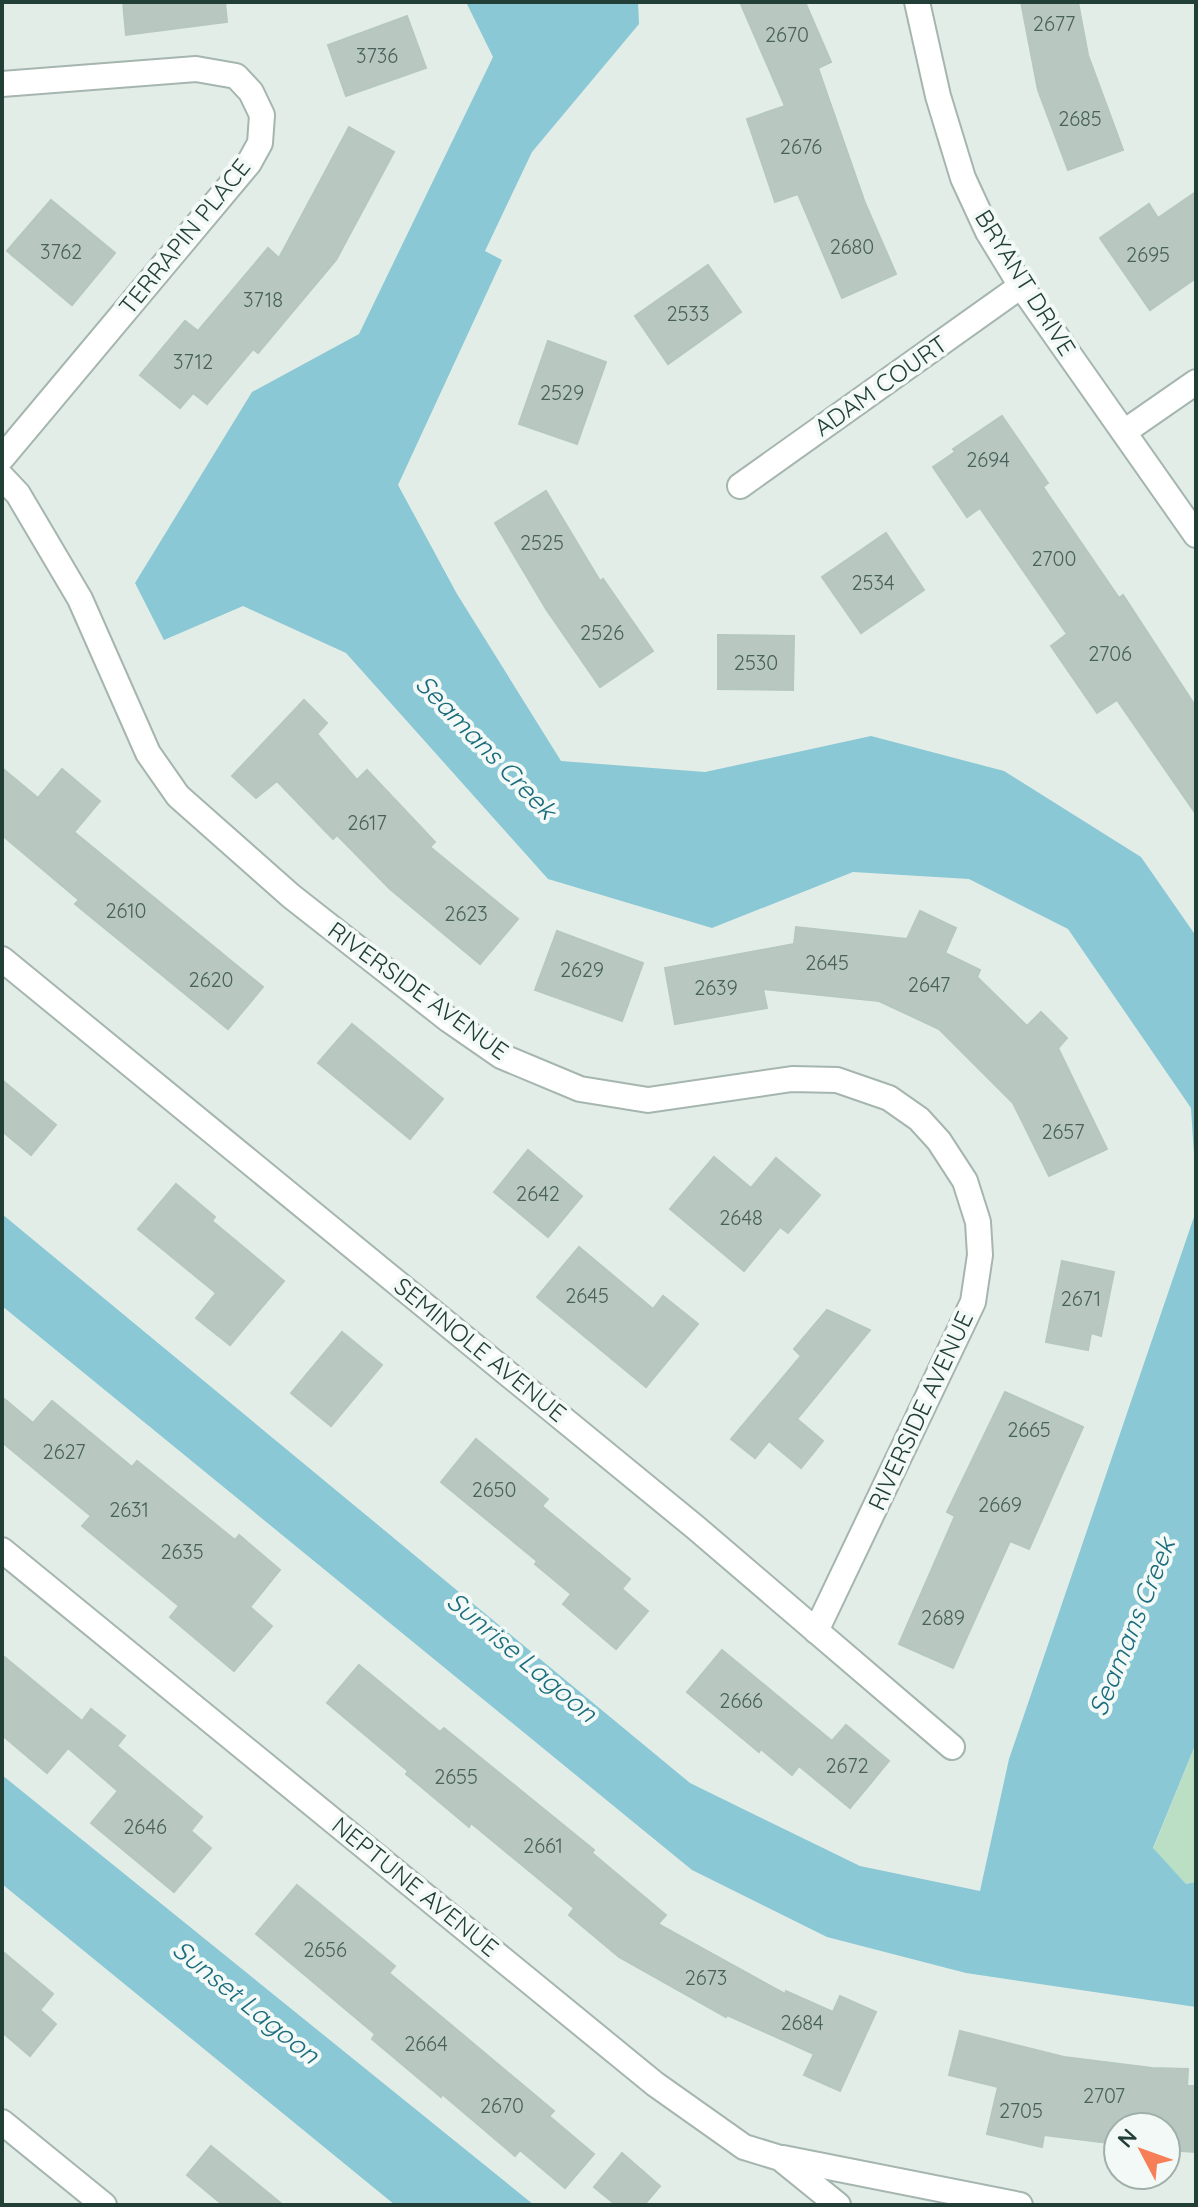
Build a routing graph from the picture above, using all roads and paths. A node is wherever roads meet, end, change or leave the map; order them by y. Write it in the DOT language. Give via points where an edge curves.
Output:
graph roads {
  1 [pos="917,2"];
  2 [pos="2,84"];
  3 [pos="1021,286"];
  4 [pos="1196,382"];
  5 [pos="1124,432"];
  6 [pos="2,458"];
  7 [pos="2,477"];
  8 [pos="740,486"];
  9 [pos="1196,535"];
  10 [pos="2,959"];
  11 [pos="2,1550"];
  12 [pos="816,1631"];
  13 [pos="952,1747"];
  14 [pos="2,2122"];
  15 [pos="780,2158"];
  16 [pos="104,2205"];
  17 [pos="838,2205"];
  18 [pos="1020,2205"];
  1 -- 3 [label="street, BRYANT DRIVE" via="963,178"];
  2 -- 6 [label="street, TERRAPIN PLACE" via="196,69 236,76 262,115 260,143 249,163"];
  3 -- 5 [label="street, BRYANT DRIVE"];
  3 -- 8 [label="street, ADAM COURT"];
  4 -- 5 [label="street"];
  5 -- 9 [label="street, BRYANT DRIVE"];
  7 -- 12 [label="street, RIVERSIDE AVENUE" via="18,494 80,599 148,753 178,796 291,896 449,1020 501,1056 580,1089 648,1100 792,1079 837,1080 889,1098 939,1141 965,1181 978,1222 980,1255 973,1302"];
  10 -- 12 [label="street, SEMINOLE AVENUE" via="683,1516"];
  11 -- 15 [label="street, NEPTUNE AVENUE" via="655,2084 744,2147"];
  12 -- 13 [label="street, SEMINOLE AVENUE"];
  14 -- 16 [label="street"];
  15 -- 17 [label="street, NEPTUNE AVENUE"];
  15 -- 18 [label="street"];
}
